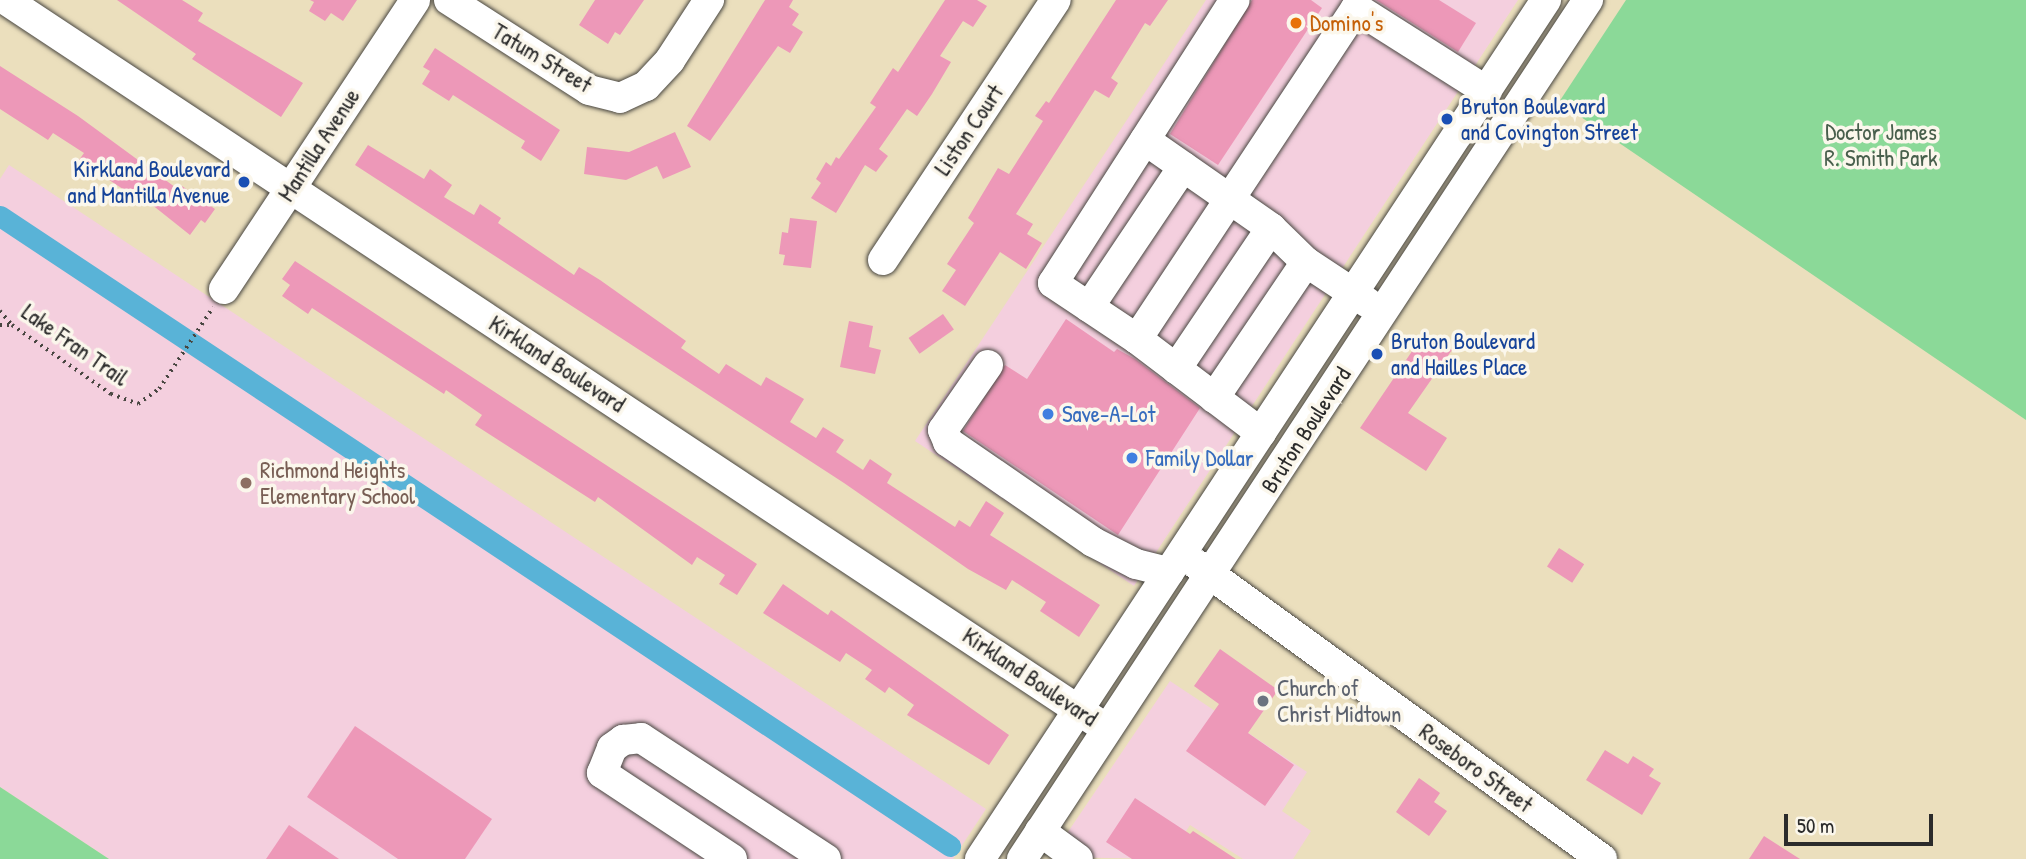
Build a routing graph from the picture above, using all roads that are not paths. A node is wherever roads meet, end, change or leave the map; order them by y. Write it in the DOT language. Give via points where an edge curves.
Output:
graph roads {
  1 [pos="6,0"];
  2 [pos="415,0"];
  3 [pos="449,0"];
  4 [pos="709,0"];
  5 [pos="1056,0"];
  6 [pos="1235,0"];
  7 [pos="1546,0"];
  8 [pos="1588,0"];
  9 [pos="1350,4"];
  10 [pos="1486,91"];
  11 [pos="1454,139"];
  12 [pos="1145,140"];
  13 [pos="1484,159"];
  14 [pos="1183,167"];
  15 [pos="290,188"];
  16 [pos="1230,199"];
  17 [pos="1270,228"];
  18 [pos="883,260"];
  19 [pos="1306,262"];
  20 [pos="1353,293"];
  21 [pos="217,300"];
  22 [pos="1089,307"];
  23 [pos="1383,313"];
  24 [pos="1136,339"];
  25 [pos="988,365"];
  26 [pos="1176,369"];
  27 [pos="1214,398"];
  28 [pos="1261,433"];
  29 [pos="1175,563"];
  30 [pos="1212,575"];
  31 [pos="1079,710"];
  32 [pos="1107,729"];
  33 [pos="1040,831"];
  34 [pos="732,859"];
  35 [pos="826,859"];
  36 [pos="980,859"];
  37 [pos="1022,859"];
  38 [pos="1078,859"];
  39 [pos="1602,859"];
  1 -- 15 [label="street, Kirkland Boulevard"];
  2 -- 15 [label="street, Mantilla Avenue"];
  3 -- 4 [label="street, Tatum Street" via="589,90 620,98 646,86 670,60"];
  5 -- 18 [label="street, Liston Court"];
  6 -- 12 [label="street"];
  7 -- 10 [label="street, Bruton Boulevard"];
  8 -- 13 [label="street, Bruton Boulevard"];
  9 -- 10 [label="street"];
  9 -- 16 [label="street"];
  10 -- 11 [label="street, Bruton Boulevard"];
  11 -- 13 [label="street"];
  11 -- 20 [label="street, Bruton Boulevard"];
  12 -- 14 [label="street"];
  12 -- 22 [label="street" via="1053,283"];
  13 -- 23 [label="street, Bruton Boulevard"];
  14 -- 16 [label="street"];
  14 -- 22 [label="street"];
  15 -- 21 [label="street, Mantilla Avenue"];
  15 -- 31 [label="street, Kirkland Boulevard"];
  16 -- 17 [label="street"];
  16 -- 24 [label="street"];
  17 -- 19 [label="street"];
  17 -- 26 [label="street"];
  19 -- 20 [label="street"];
  19 -- 27 [label="street"];
  20 -- 23 [label="street"];
  20 -- 28 [label="street, Bruton Boulevard"];
  22 -- 24 [label="street"];
  23 -- 30 [label="street, Bruton Boulevard"];
  24 -- 26 [label="street"];
  25 -- 29 [label="street" via="943,430 948,442 1093,542 1136,564"];
  26 -- 27 [label="street"];
  27 -- 28 [label="street"];
  28 -- 29 [label="street, Bruton Boulevard"];
  29 -- 30 [label="street, Roseboro Street"];
  29 -- 31 [label="street, Bruton Boulevard"];
  30 -- 32 [label="street, Bruton Boulevard"];
  30 -- 39 [label="street, Roseboro Street"];
  31 -- 32 [label="street, Kirkland Boulevard"];
  31 -- 36 [label="street, Bruton Boulevard"];
  32 -- 33 [label="street, Bruton Boulevard"];
  33 -- 37 [label="street, Bruton Boulevard"];
  33 -- 38 [label="street"];
  34 -- 35 [label="street" via="601,773 612,748 623,740 641,738"];
}
